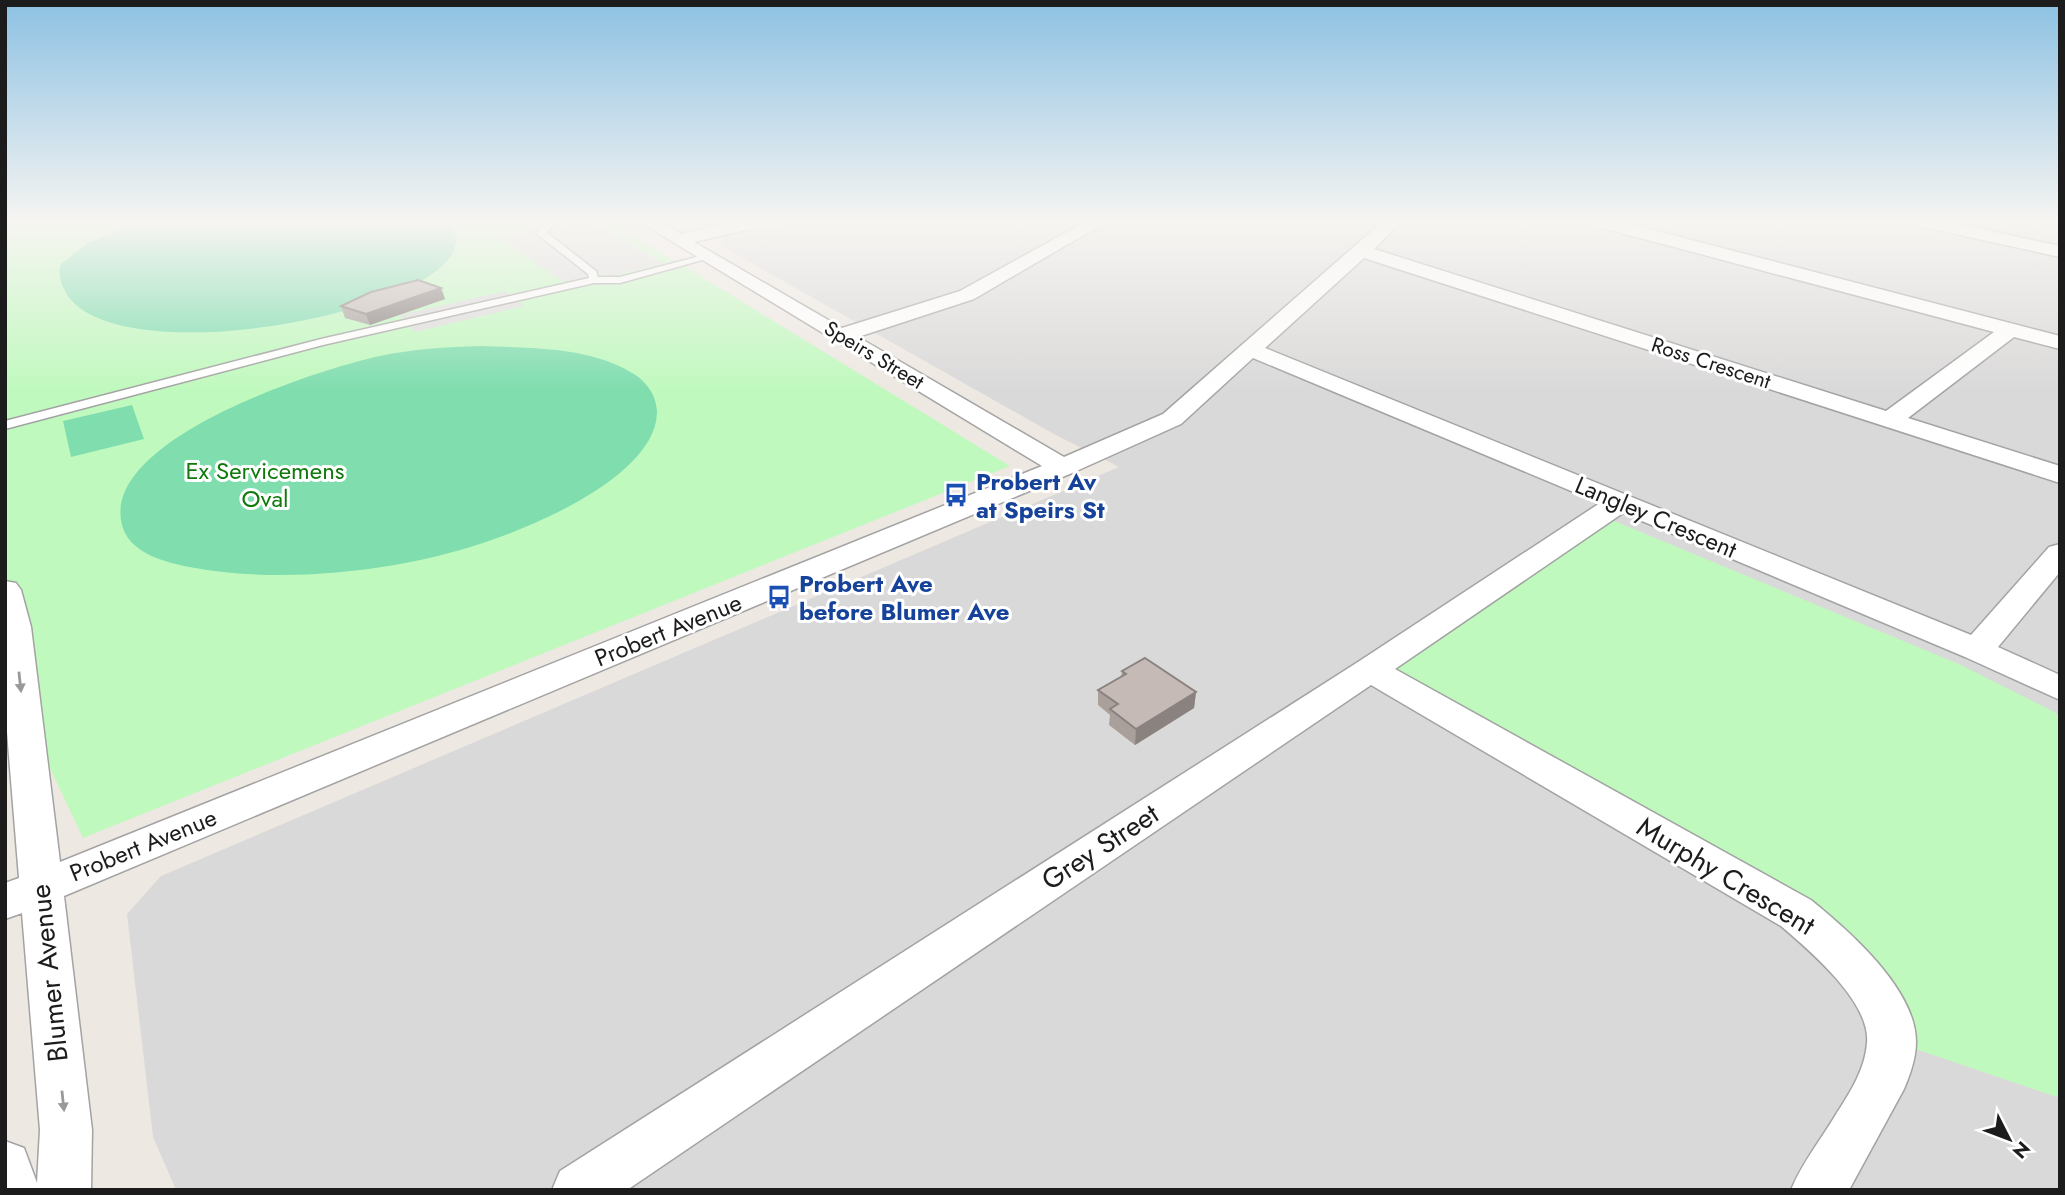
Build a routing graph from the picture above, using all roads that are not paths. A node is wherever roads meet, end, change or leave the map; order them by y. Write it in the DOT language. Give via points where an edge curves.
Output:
graph roads {
  1 [pos="629,278"];
  2 [pos="743,278"];
  3 [pos="998,278"];
  4 [pos="1332,278"];
  5 [pos="1445,278"];
  6 [pos="1812,278"];
  7 [pos="594,280"];
  8 [pos="2010,330"];
  9 [pos="841,335"];
  10 [pos="2060,344"];
  11 [pos="1251,350"];
  12 [pos="137,389"];
  13 [pos="5,414"];
  14 [pos="1889,421"];
  15 [pos="5,425"];
  16 [pos="1063,467"];
  17 [pos="2060,475"];
  18 [pos="1620,502"];
  19 [pos="2060,553"];
  20 [pos="5,590"];
  21 [pos="10,629"];
  22 [pos="1977,650"];
  23 [pos="1370,670"];
  24 [pos="2060,689"];
  25 [pos="23,895"];
  26 [pos="5,1167"];
  27 [pos="13,1190"];
  28 [pos="64,1190"];
  29 [pos="579,1190"];
  30 [pos="1818,1190"];
  1 -- 7 [label="lane"];
  2 -- 9 [label="street, Speirs Street"];
  3 -- 9 [label="street" via="967,295"];
  4 -- 11 [label="street, Probert Avenue"];
  5 -- 14 [label="street, Ross Crescent"];
  6 -- 8 [label="street"];
  7 -- 12 [label="lane"];
  8 -- 10 [label="street"];
  8 -- 14 [label="street"];
  9 -- 16 [label="street, Speirs Street"];
  11 -- 16 [label="street, Probert Avenue" via="1172,419"];
  11 -- 18 [label="street, Langley Crescent"];
  12 -- 13 [label="lane"];
  12 -- 15 [label="lane"];
  14 -- 17 [label="street, Ross Crescent"];
  16 -- 25 [label="street, Probert Avenue"];
  18 -- 22 [label="street, Langley Crescent"];
  18 -- 23 [label="street, Grey Street"];
  19 -- 22 [label="street"];
  20 -- 21 [label="street, Blumer Avenue"];
  21 -- 25 [label="street, Blumer Avenue, one-way"];
  22 -- 24 [label="street, Langley Crescent"];
  23 -- 29 [label="street, Grey Street"];
  23 -- 30 [label="street, Murphy Crescent" via="1796,913 1859,972 1886,1016 1892,1041 1886,1073"];
  25 -- 28 [label="street, Blumer Avenue, one-way" via="66,1130"];
  26 -- 27 [label="street"];
}
